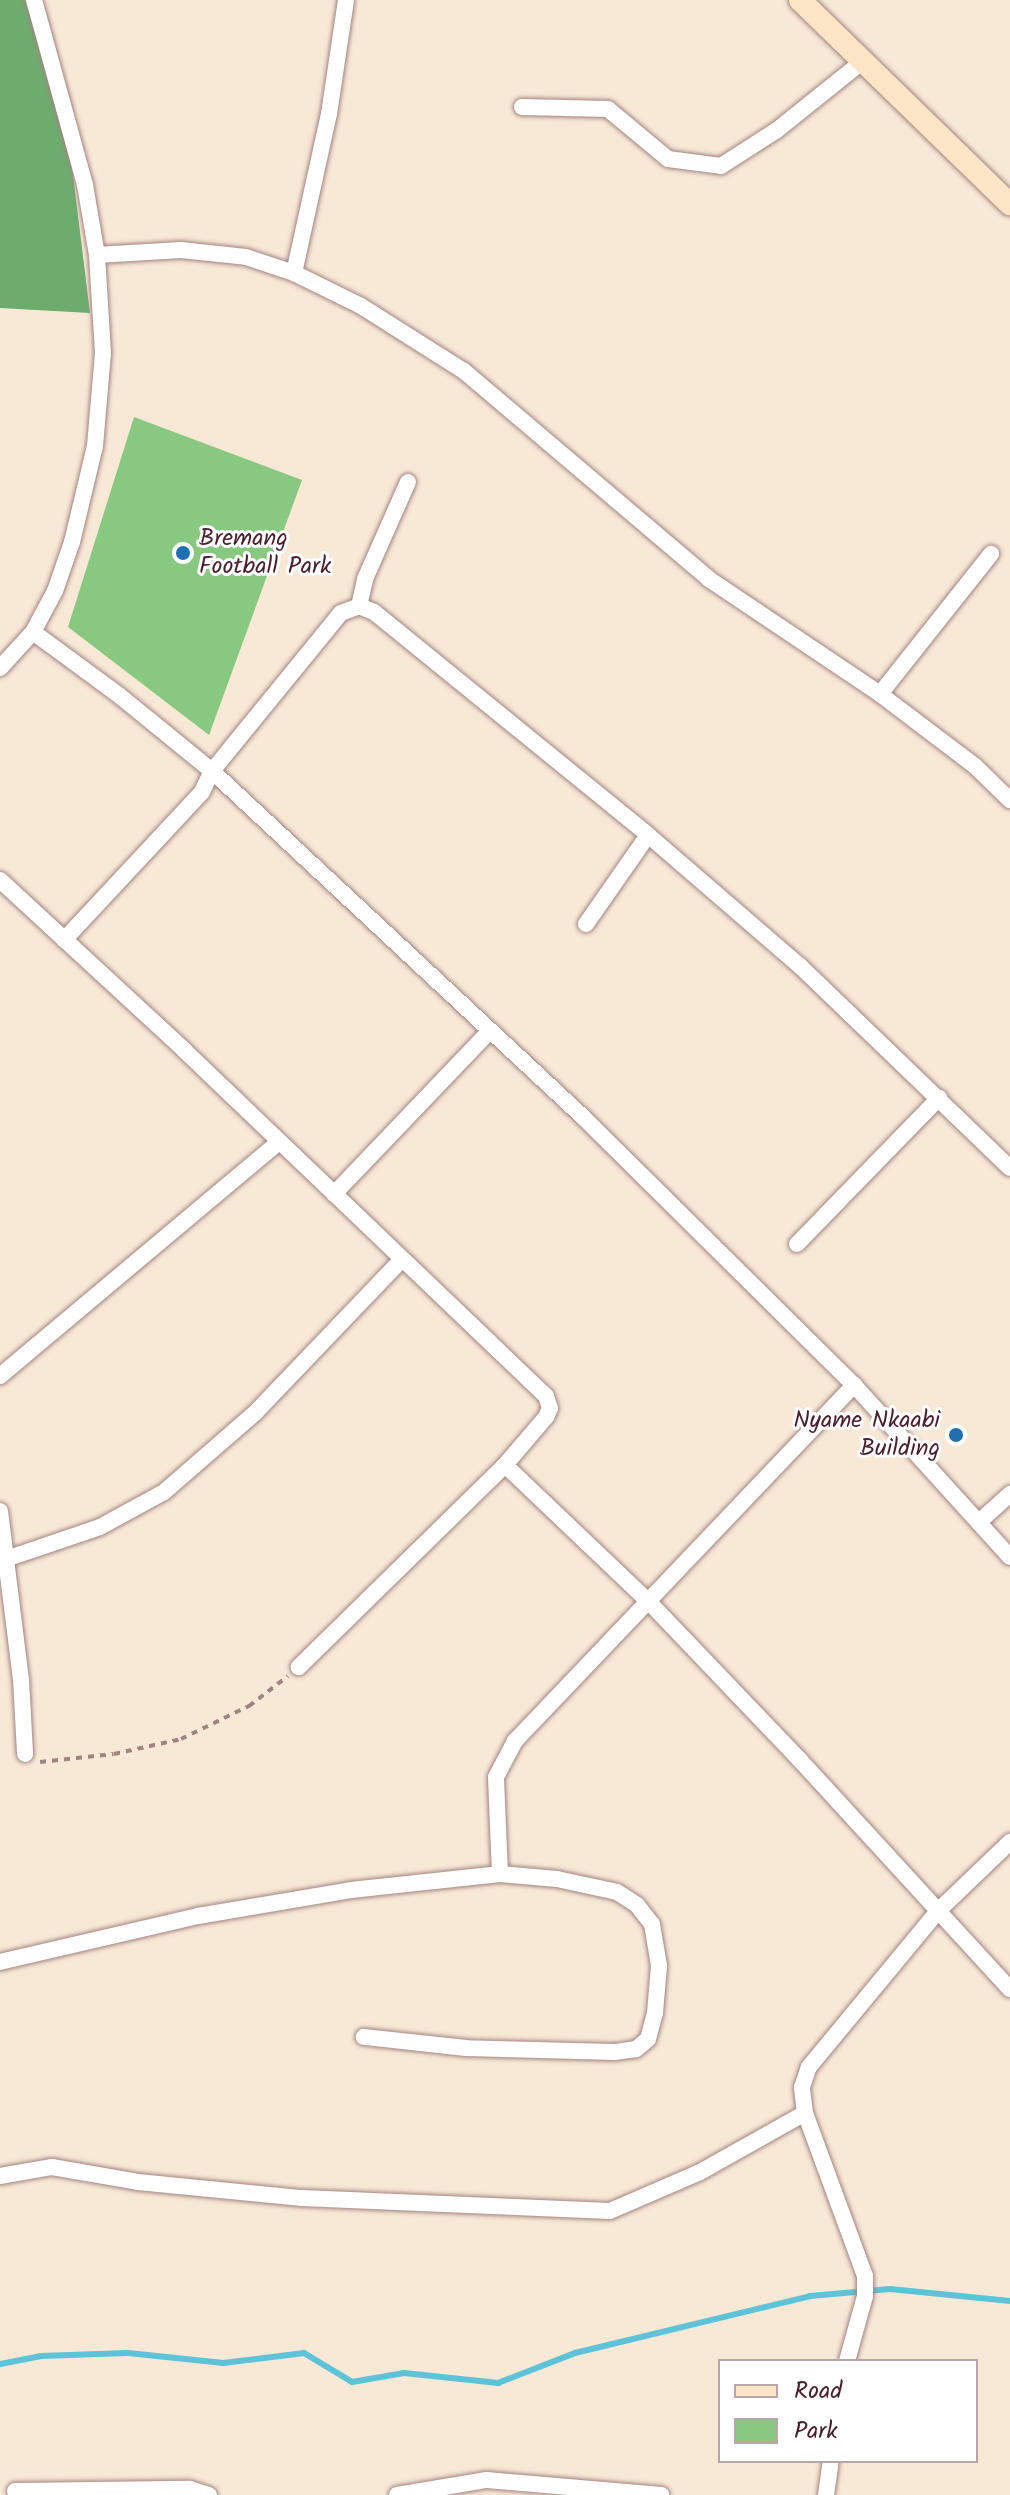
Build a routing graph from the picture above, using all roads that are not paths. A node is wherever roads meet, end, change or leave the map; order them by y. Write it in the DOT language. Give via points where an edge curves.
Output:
graph roads {
  1 [pos="34,0"];
  2 [pos="346,0"];
  3 [pos="800,0"];
  4 [pos="862,62"];
  5 [pos="522,107"];
  6 [pos="1010,204"];
  7 [pos="97,255"];
  8 [pos="294,273"];
  9 [pos="408,482"];
  10 [pos="991,554"];
  11 [pos="359,606"];
  12 [pos="33,632"];
  13 [pos="0,668"];
  14 [pos="880,694"];
  15 [pos="212,771"];
  16 [pos="1010,800"];
  17 [pos="648,835"];
  18 [pos="0,880"];
  19 [pos="586,924"];
  20 [pos="64,940"];
  21 [pos="490,1031"];
  22 [pos="939,1098"];
  23 [pos="279,1142"];
  24 [pos="1010,1168"];
  25 [pos="334,1194"];
  26 [pos="797,1244"];
  27 [pos="401,1260"];
  28 [pos="0,1376"];
  29 [pos="854,1385"];
  30 [pos="505,1465"];
  31 [pos="1010,1494"];
  32 [pos="0,1511"];
  33 [pos="979,1522"];
  34 [pos="1010,1557"];
  35 [pos="6,1559"];
  36 [pos="649,1602"];
  37 [pos="299,1667"];
  38 [pos="25,1754"];
  39 [pos="1010,1842"];
  40 [pos="500,1874"];
  41 [pos="938,1911"];
  42 [pos="0,1962"];
  43 [pos="1010,1989"];
  44 [pos="364,2037"];
  45 [pos="805,2113"];
  46 [pos="0,2176"];
  47 [pos="848,2359"];
  48 [pos="831,2463"];
  49 [pos="485,2487"];
  50 [pos="15,2491"];
  51 [pos="209,2495"];
  52 [pos="397,2495"];
  53 [pos="661,2495"];
  54 [pos="826,2495"];
  1 -- 7 [label="street" via="85,185"];
  2 -- 8 [label="street" via="329,114"];
  3 -- 4 [label="street"];
  4 -- 5 [label="street" via="777,130 721,166 668,159 608,109"];
  4 -- 6 [label="street"];
  7 -- 8 [label="street" via="181,250 246,257"];
  7 -- 12 [label="street" via="103,353 95,446 72,542"];
  8 -- 14 [label="street" via="361,306 464,371 709,579"];
  9 -- 11 [label="street" via="370,567"];
  10 -- 14 [label="street"];
  11 -- 15 [label="street" via="341,613"];
  11 -- 17 [label="street" via="374,612"];
  12 -- 13 [label="street"];
  12 -- 15 [label="street"];
  14 -- 16 [label="street" via="975,766"];
  15 -- 20 [label="street" via="202,792"];
  15 -- 21 [label="street"];
  17 -- 19 [label="street"];
  17 -- 22 [label="street" via="800,966"];
  18 -- 20 [label="street"];
  20 -- 23 [label="street"];
  21 -- 25 [label="street"];
  21 -- 29 [label="street"];
  22 -- 24 [label="street"];
  22 -- 26 [label="street"];
  23 -- 25 [label="street"];
  23 -- 28 [label="street"];
  25 -- 27 [label="street"];
  27 -- 30 [label="street" via="546,1396 546,1417"];
  27 -- 35 [label="street" via="255,1413 164,1492 100,1527"];
  29 -- 33 [label="street"];
  29 -- 36 [label="street"];
  30 -- 36 [label="street"];
  30 -- 37 [label="street"];
  31 -- 33 [label="street"];
  32 -- 35 [label="street"];
  33 -- 34 [label="street"];
  35 -- 38 [label="street"];
  36 -- 40 [label="street" via="561,1689 503,1759 496,1777"];
  36 -- 41 [label="street"];
  39 -- 41 [label="street"];
  40 -- 42 [label="street" via="351,1890 198,1916"];
  40 -- 44 [label="street" via="617,1892 637,1905 652,1924 658,1955 648,2039 636,2049 614,2052 466,2048"];
  41 -- 43 [label="street"];
  41 -- 45 [label="street" via="809,2067 802,2087"];
  45 -- 46 [label="street" via="700,2172 610,2211 302,2198 138,2182 52,2167"];
  45 -- 47 [label="street" via="865,2276 865,2296"];
  48 -- 54 [label="street"];
  49 -- 52 [label="street"];
  49 -- 53 [label="street"];
  50 -- 51 [label="street" via="190,2489"];
}
